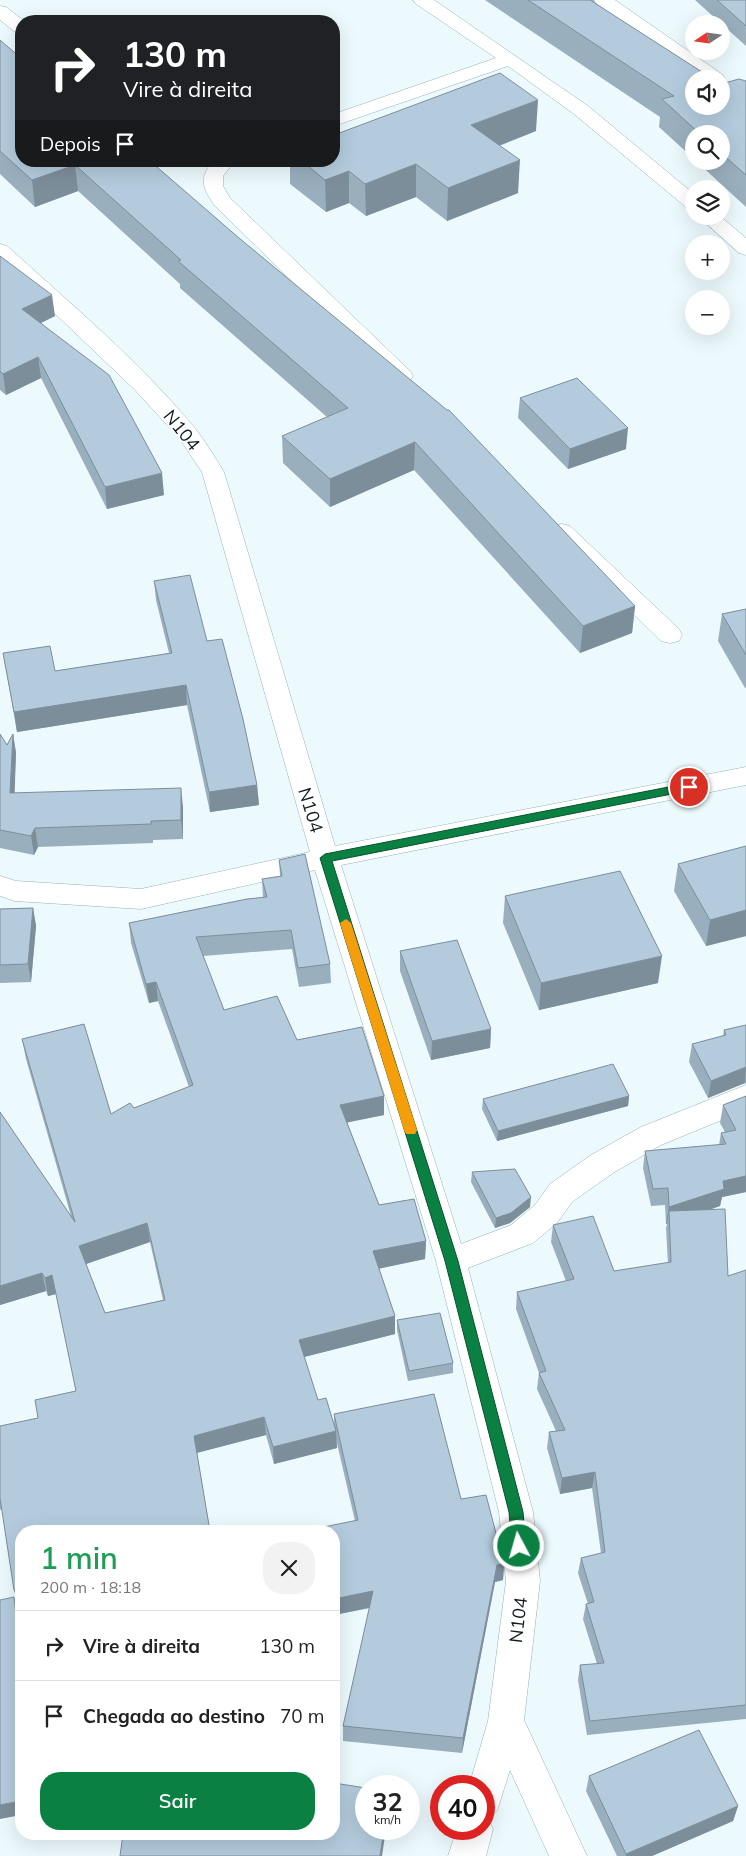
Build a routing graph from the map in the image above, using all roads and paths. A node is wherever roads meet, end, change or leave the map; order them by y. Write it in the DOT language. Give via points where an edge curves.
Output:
graph roads {
  1 [pos="422,0"];
  2 [pos="603,0"];
  3 [pos="0,11"];
  4 [pos="15,23"];
  5 [pos="510,59"];
  6 [pos="703,70"];
  7 [pos="340,118"];
  8 [pos="211,167"];
  9 [pos="685,197"];
  10 [pos="718,225"];
  11 [pos="0,250"];
  12 [pos="746,250"];
  13 [pos="415,389"];
  14 [pos="550,519"];
  15 [pos="670,636"];
  16 [pos="746,776"];
  17 [pos="325,858"];
  18 [pos="0,886"];
  19 [pos="746,1097"];
  20 [pos="451,1261"];
  21 [pos="506,1721"];
  22 [pos="491,1775"];
  23 [pos="472,1840"];
  24 [pos="467,1856"];
  25 [pos="568,1856"];
  1 -- 5 [label="street"];
  2 -- 6 [label="street"];
  3 -- 4 [label="street"];
  5 -- 7 [label="street"];
  5 -- 9 [label="street" via="581,110"];
  8 -- 13 [label="street" via="212,188 222,202"];
  10 -- 12 [label="street"];
  11 -- 17 [label="street, N104 / N104" via="143,385 188,433 213,472"];
  14 -- 15 [label="street"];
  16 -- 17 [label="street"];
  17 -- 18 [label="street" via="141,900"];
  17 -- 20 [label="street, N104 / N104"];
  19 -- 20 [label="street" via="651,1136 602,1164 561,1193 546,1214 522,1234"];
  20 -- 21 [label="street, N104 / N104" via="516,1512 523,1581"];
  21 -- 22 [label="street, N104 / N104"];
  21 -- 25 [label="street"];
  23 -- 24 [label="street"];
}
